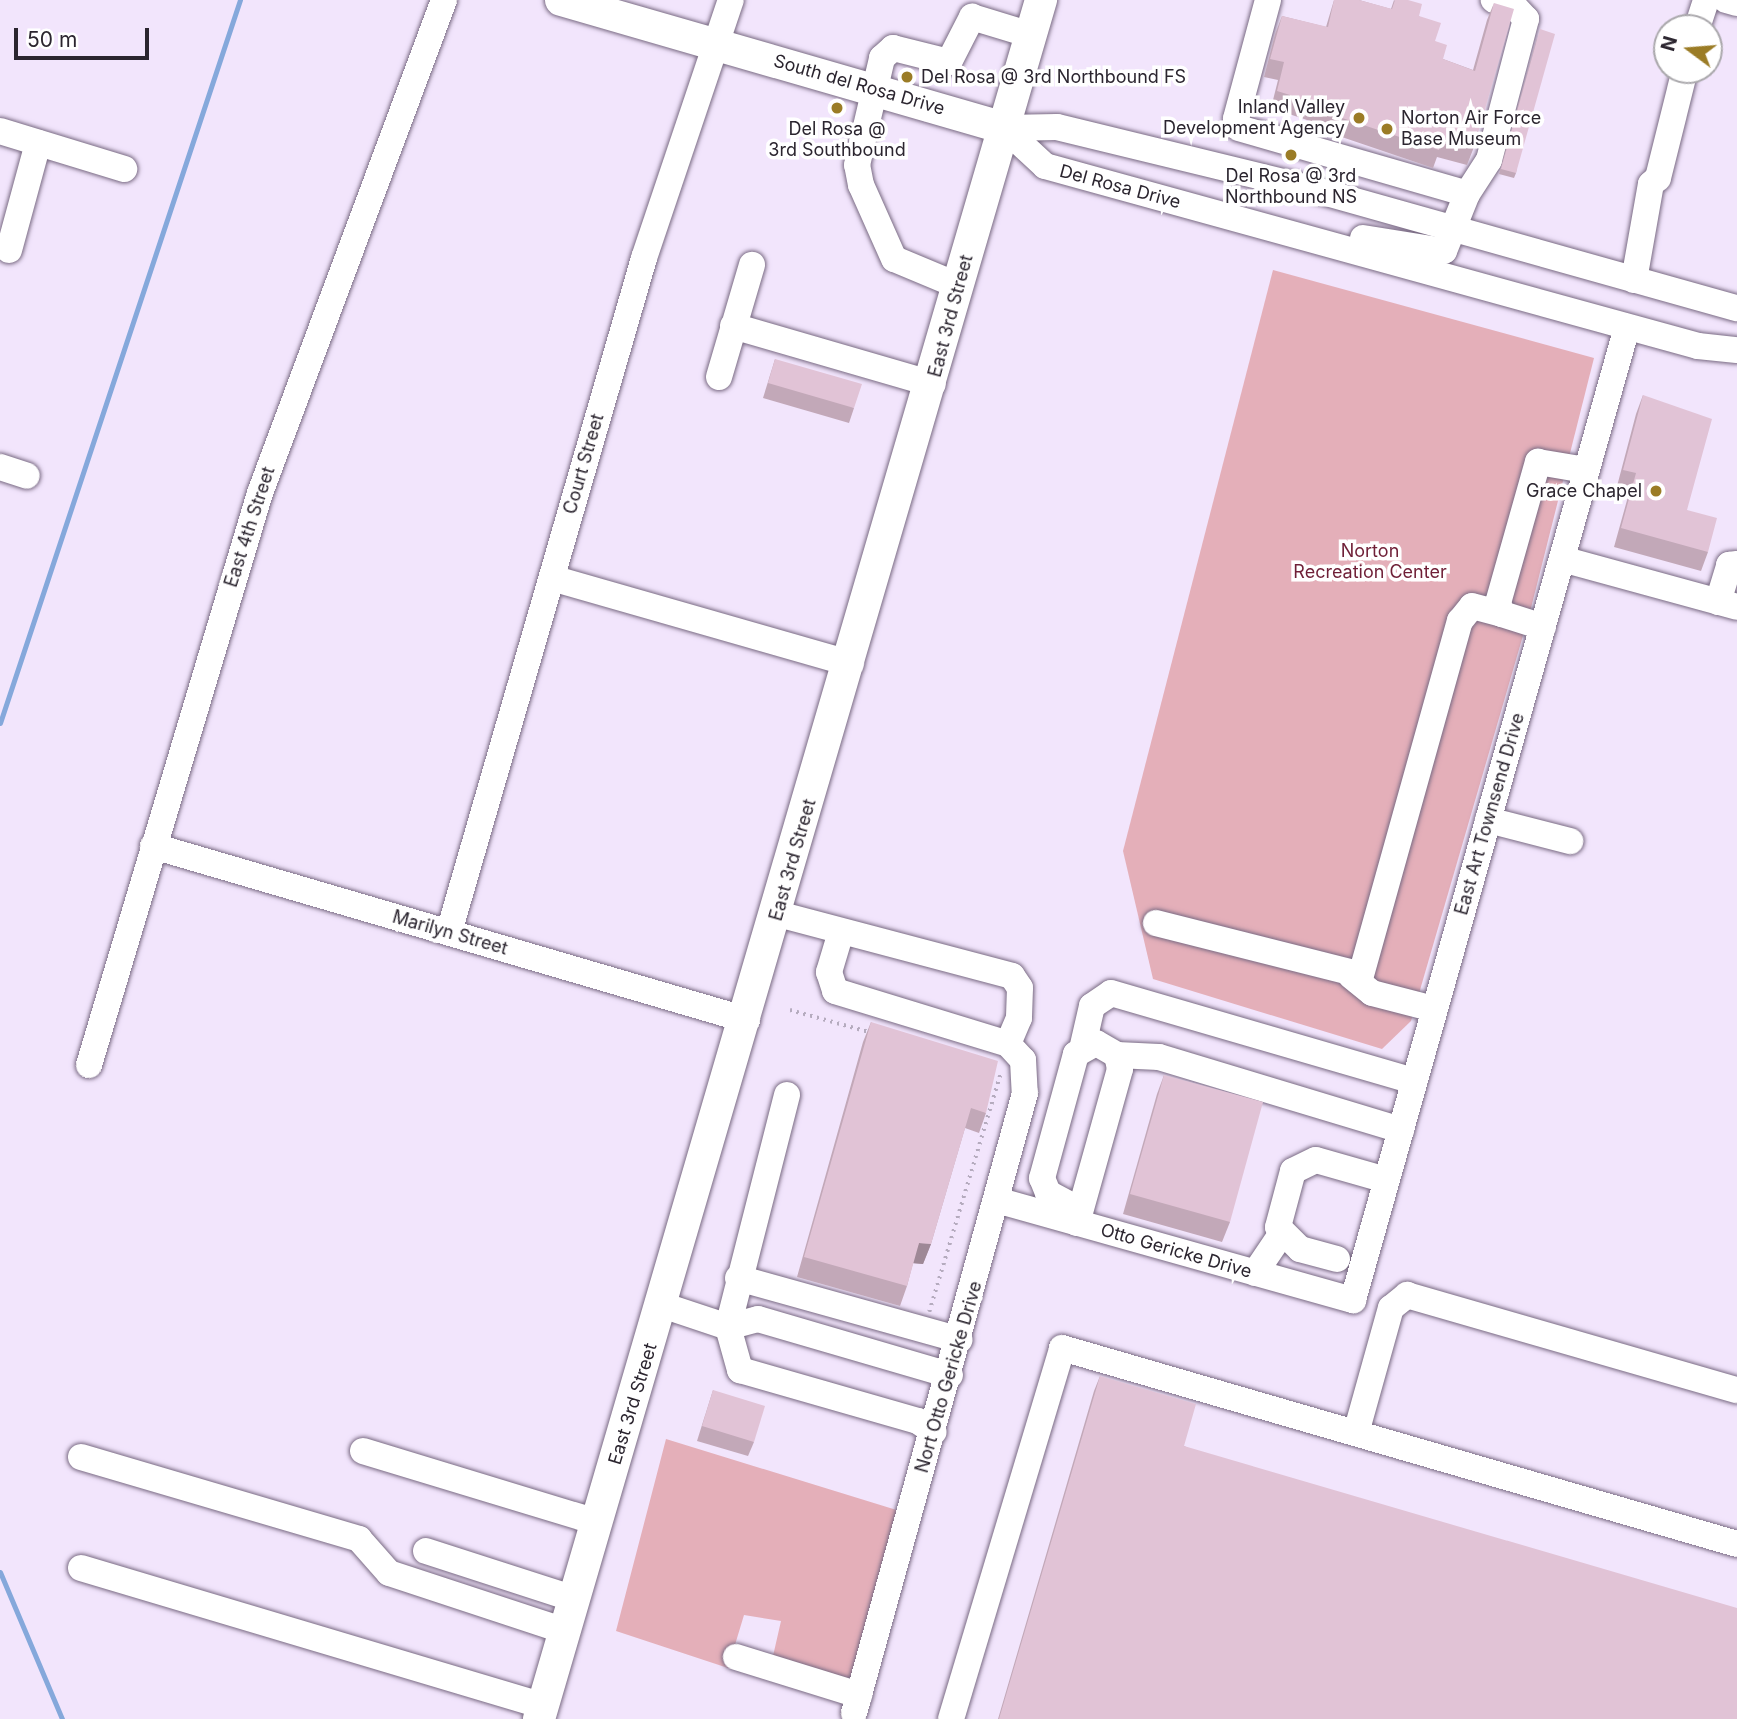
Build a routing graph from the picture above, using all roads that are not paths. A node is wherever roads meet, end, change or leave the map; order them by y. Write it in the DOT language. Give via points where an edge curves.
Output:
graph roads {
  1 [pos="444,0"];
  2 [pos="561,0"];
  3 [pos="731,0"];
  4 [pos="1041,0"];
  5 [pos="1268,0"];
  6 [pos="1494,0"];
  7 [pos="1726,0"];
  8 [pos="1737,3"];
  9 [pos="1031,35"];
  10 [pos="714,43"];
  11 [pos="1681,84"];
  12 [pos="874,90"];
  13 [pos="1004,128"];
  14 [pos="0,131"];
  15 [pos="38,143"];
  16 [pos="124,169"];
  17 [pos="1467,194"];
  18 [pos="1457,229"];
  19 [pos="1316,241"];
  20 [pos="9,250"];
  21 [pos="752,265"];
  22 [pos="1634,280"];
  23 [pos="959,286"];
  24 [pos="1737,308"];
  25 [pos="733,326"];
  26 [pos="1627,327"];
  27 [pos="1737,350"];
  28 [pos="719,377"];
  29 [pos="933,384"];
  30 [pos="0,467"];
  31 [pos="1586,470"];
  32 [pos="27,475"];
  33 [pos="1562,559"];
  34 [pos="1737,564"];
  35 [pos="552,578"];
  36 [pos="1728,605"];
  37 [pos="1502,614"];
  38 [pos="1543,627"];
  39 [pos="851,664"];
  40 [pos="1488,821"];
  41 [pos="1570,841"];
  42 [pos="153,846"];
  43 [pos="778,914"];
  44 [pos="1156,923"];
  45 [pos="449,932"];
  46 [pos="841,932"];
  47 [pos="1351,976"];
  48 [pos="1434,1009"];
  49 [pos="747,1020"];
  50 [pos="1008,1044"];
  51 [pos="1083,1045"];
  52 [pos="1117,1055"];
  53 [pos="89,1065"];
  54 [pos="1414,1081"];
  55 [pos="787,1095"];
  56 [pos="1401,1130"];
  57 [pos="1386,1180"];
  58 [pos="1000,1201"];
  59 [pos="1079,1216"];
  60 [pos="1282,1233"];
  61 [pos="1338,1259"];
  62 [pos="1255,1273"];
  63 [pos="738,1278"];
  64 [pos="1353,1300"];
  65 [pos="662,1305"];
  66 [pos="728,1327"];
  67 [pos="960,1339"];
  68 [pos="950,1375"];
  69 [pos="1737,1390"];
  70 [pos="934,1432"];
  71 [pos="1356,1433"];
  72 [pos="363,1451"];
  73 [pos="81,1457"];
  74 [pos="597,1522"];
  75 [pos="1737,1544"];
  76 [pos="426,1551"];
  77 [pos="81,1569"];
  78 [pos="575,1599"];
  79 [pos="565,1632"];
  80 [pos="736,1657"];
  81 [pos="541,1713"];
  82 [pos="951,1719"];
  1 -- 42 [label="street, East 4th Street" via="260,493"];
  2 -- 10 [label="main road"];
  3 -- 10 [label="street, Court Street"];
  4 -- 9 [label="main road, East 3rd Street"];
  5 -- 17 [label="street" via="1236,119 1239,128"];
  6 -- 17 [label="street" via="1513,5 1527,19 1489,160"];
  7 -- 8 [label="street"];
  9 -- 12 [label="street" via="972,18 953,60 893,48 882,58"];
  9 -- 13 [label="main road, East 3rd Street"];
  10 -- 12 [label="main road, South del Rosa Drive"];
  10 -- 35 [label="street, Court Street"];
  11 -- 22 [label="street" via="1661,149 1651,152 1646,164 1644,178 1651,184"];
  12 -- 13 [label="main road, South del Rosa Drive"];
  12 -- 23 [label="street" via="858,165 861,185 894,259"];
  13 -- 18 [label="street" via="1057,127"];
  13 -- 19 [label="street, Del Rosa Drive" via="1045,166"];
  13 -- 23 [label="main road, East 3rd Street"];
  14 -- 15 [label="street"];
  15 -- 16 [label="street"];
  15 -- 20 [label="street"];
  17 -- 18 [label="street"];
  18 -- 19 [label="street" via="1444,251 1434,253 1370,239"];
  18 -- 22 [label="street"];
  19 -- 26 [label="street, Del Rosa Drive"];
  21 -- 25 [label="street"];
  22 -- 24 [label="street"];
  23 -- 29 [label="main road, East 3rd Street"];
  25 -- 28 [label="street"];
  25 -- 29 [label="street"];
  26 -- 27 [label="street, Del Rosa Drive"];
  26 -- 31 [label="street, East Art Townsend Drive"];
  29 -- 39 [label="main road, East 3rd Street"];
  30 -- 32 [label="street"];
  31 -- 33 [label="street, East Art Townsend Drive"];
  31 -- 37 [label="street" via="1538,462 1498,603"];
  33 -- 36 [label="street"];
  33 -- 38 [label="street, East Art Townsend Drive"];
  34 -- 36 [label="street" via="1729,565"];
  35 -- 39 [label="street"];
  35 -- 45 [label="street, Court Street"];
  37 -- 38 [label="street"];
  37 -- 47 [label="street" via="1472,606 1460,621 1364,971"];
  38 -- 40 [label="street, East Art Townsend Drive"];
  39 -- 43 [label="main road, East 3rd Street"];
  40 -- 41 [label="street"];
  40 -- 48 [label="street, East Art Townsend Drive"];
  42 -- 45 [label="street, Marilyn Street"];
  42 -- 53 [label="street, East 4th Street"];
  43 -- 46 [label="street"];
  43 -- 49 [label="main road, East 3rd Street"];
  44 -- 47 [label="street"];
  45 -- 49 [label="street, Marilyn Street"];
  46 -- 50 [label="street" via="829,972 835,991"];
  46 -- 50 [label="street" via="1012,976 1020,988 1019,1018"];
  47 -- 48 [label="street" via="1372,993"];
  48 -- 54 [label="street, East Art Townsend Drive"];
  49 -- 65 [label="main road, East 3rd Street"];
  50 -- 58 [label="street, Nort Otto Gericke Drive" via="1023,1060 1025,1093"];
  51 -- 52 [label="street" via="1096,1043"];
  51 -- 54 [label="street" via="1092,1006 1111,993"];
  51 -- 59 [label="street" via="1042,1178 1048,1193"];
  52 -- 56 [label="street" via="1158,1057"];
  52 -- 59 [label="street" via="1120,1069"];
  54 -- 56 [label="street, East Art Townsend Drive"];
  55 -- 63 [label="street"];
  56 -- 57 [label="street, East Art Townsend Drive"];
  57 -- 60 [label="street" via="1316,1160 1300,1163 1278,1221"];
  57 -- 64 [label="street, East Art Townsend Drive"];
  58 -- 59 [label="street, Otto Gericke Drive"];
  58 -- 67 [label="street, Nort Otto Gericke Drive"];
  59 -- 62 [label="street, Otto Gericke Drive"];
  60 -- 61 [label="street" via="1300,1249"];
  60 -- 62 [label="street"];
  62 -- 64 [label="street, Otto Gericke Drive"];
  63 -- 66 [label="street"];
  63 -- 67 [label="street"];
  65 -- 66 [label="street"];
  65 -- 74 [label="main road, East 3rd Street"];
  66 -- 68 [label="street" via="758,1320"];
  66 -- 70 [label="street" via="740,1370 918,1421"];
  67 -- 68 [label="street, Nort Otto Gericke Drive"];
  68 -- 70 [label="street, Nort Otto Gericke Drive"];
  69 -- 71 [label="street" via="1407,1295 1391,1308"];
  70 -- 80 [label="street, Nort Otto Gericke Drive" via="856,1704"];
  71 -- 75 [label="street"];
  71 -- 82 [label="street" via="1062,1348"];
  72 -- 74 [label="street"];
  73 -- 79 [label="street" via="359,1539 389,1573"];
  74 -- 78 [label="main road, East 3rd Street"];
  76 -- 78 [label="street"];
  77 -- 81 [label="street"];
  78 -- 79 [label="main road, East 3rd Street"];
  79 -- 81 [label="main road, East 3rd Street"];
}
